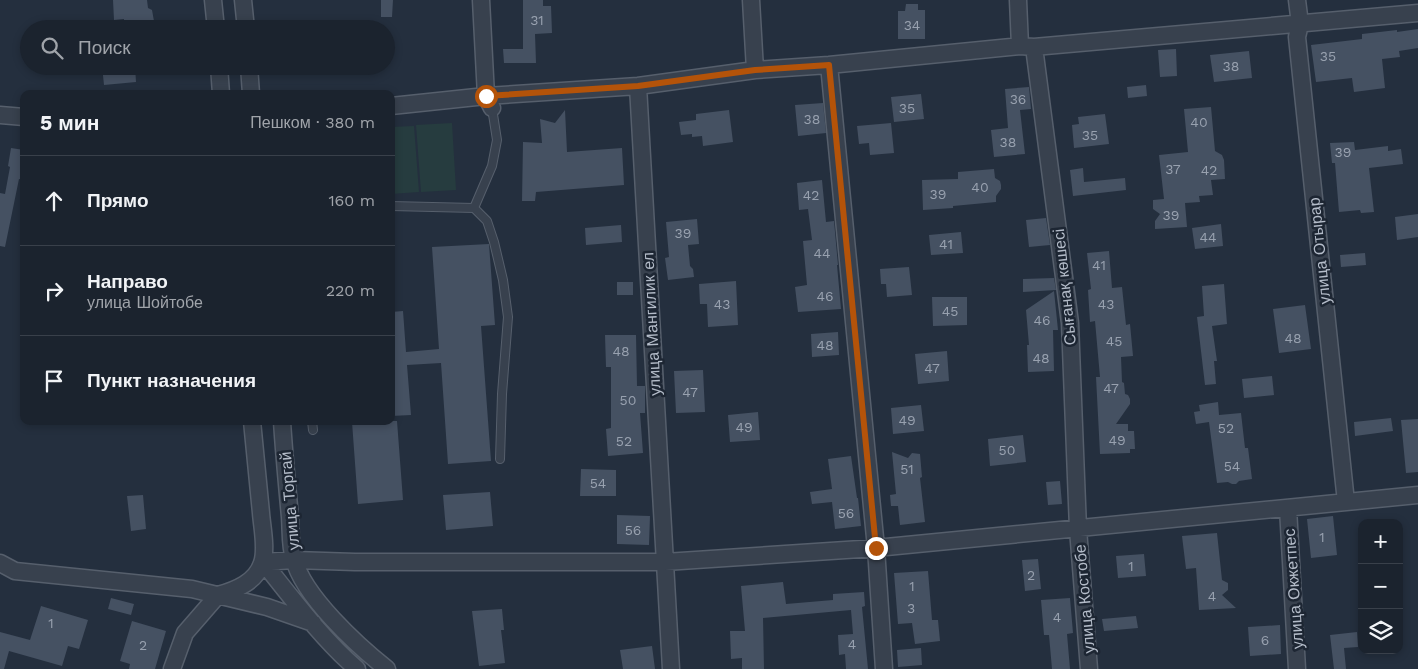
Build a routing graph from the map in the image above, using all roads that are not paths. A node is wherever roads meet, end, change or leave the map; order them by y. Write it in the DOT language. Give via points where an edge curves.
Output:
graph roads {
  1 [pos="213,0"];
  2 [pos="243,0"];
  3 [pos="480,0"];
  4 [pos="751,0"];
  5 [pos="1018,0"];
  6 [pos="1297,0"];
  7 [pos="1418,13"];
  8 [pos="215,20"];
  9 [pos="245,20"];
  10 [pos="1300,24"];
  11 [pos="1027,46"];
  12 [pos="829,65"];
  13 [pos="755,70"];
  14 [pos="220,75"];
  15 [pos="250,75"];
  16 [pos="638,86"];
  17 [pos="221,90"];
  18 [pos="251,90"];
  19 [pos="489,102"];
  20 [pos="395,106"];
  21 [pos="0,115"];
  22 [pos="20,117"];
  23 [pos="395,206"];
  24 [pos="474,208"];
  25 [pos="252,425"];
  26 [pos="282,425"];
  27 [pos="500,459"];
  28 [pos="1418,495"];
  29 [pos="1346,502"];
  30 [pos="1288,508"];
  31 [pos="1078,529"];
  32 [pos="876,548"];
  33 [pos="294,560"];
  34 [pos="263,562"];
  35 [pos="665,562"];
  36 [pos="0,563"];
  37 [pos="7,574"];
  38 [pos="218,595"];
  39 [pos="313,623"];
  40 [pos="172,669"];
  41 [pos="357,669"];
  42 [pos="387,669"];
  43 [pos="671,669"];
  44 [pos="884,669"];
  45 [pos="1089,669"];
  46 [pos="1298,669"];
  1 -- 8 [label="street"];
  2 -- 9 [label="street"];
  3 -- 19 [label="street"];
  4 -- 13 [label="street"];
  5 -- 11 [label="street, Сығанақ көшесі"];
  6 -- 10 [label="street, улица Отырар"];
  7 -- 10 [label="street"];
  10 -- 11 [label="street"];
  10 -- 29 [label="street, улица Отырар" via="1297,37"];
  11 -- 12 [label="street"];
  11 -- 31 [label="street, Сығанақ көшесі" via="1070,324"];
  12 -- 13 [label="street"];
  12 -- 32 [label="street"];
  13 -- 16 [label="street"];
  14 -- 17 [label="street"];
  15 -- 18 [label="street"];
  16 -- 19 [label="street"];
  16 -- 35 [label="street, улица Мангилик ел"];
  19 -- 20 [label="street"];
  19 -- 24 [label="lane" via="497,140 492,166"];
  21 -- 22 [label="street"];
  23 -- 24 [label="lane"];
  24 -- 27 [label="lane" via="486,221 494,242 508,317"];
  25 -- 34 [label="street, улица Торгай" via="264,541"];
  26 -- 33 [label="street, улица Торгай"];
  28 -- 29 [label="street"];
  29 -- 30 [label="street"];
  30 -- 31 [label="street"];
  30 -- 46 [label="street, улица Окжетпес"];
  31 -- 32 [label="street"];
  31 -- 45 [label="street, улица Костобе"];
  32 -- 35 [label="street"];
  32 -- 44 [label="street"];
  33 -- 34 [label="street, улица Торгай"];
  33 -- 35 [label="street"];
  33 -- 42 [label="street" via="317,602"];
  34 -- 38 [label="street" via="246,584"];
  34 -- 39 [label="street"];
  35 -- 43 [label="street, улица Мангилик ел"];
  36 -- 37 [label="street"];
  37 -- 38 [label="street"];
  38 -- 39 [label="street"];
  38 -- 40 [label="street" via="185,633"];
  39 -- 41 [label="street"];
}
